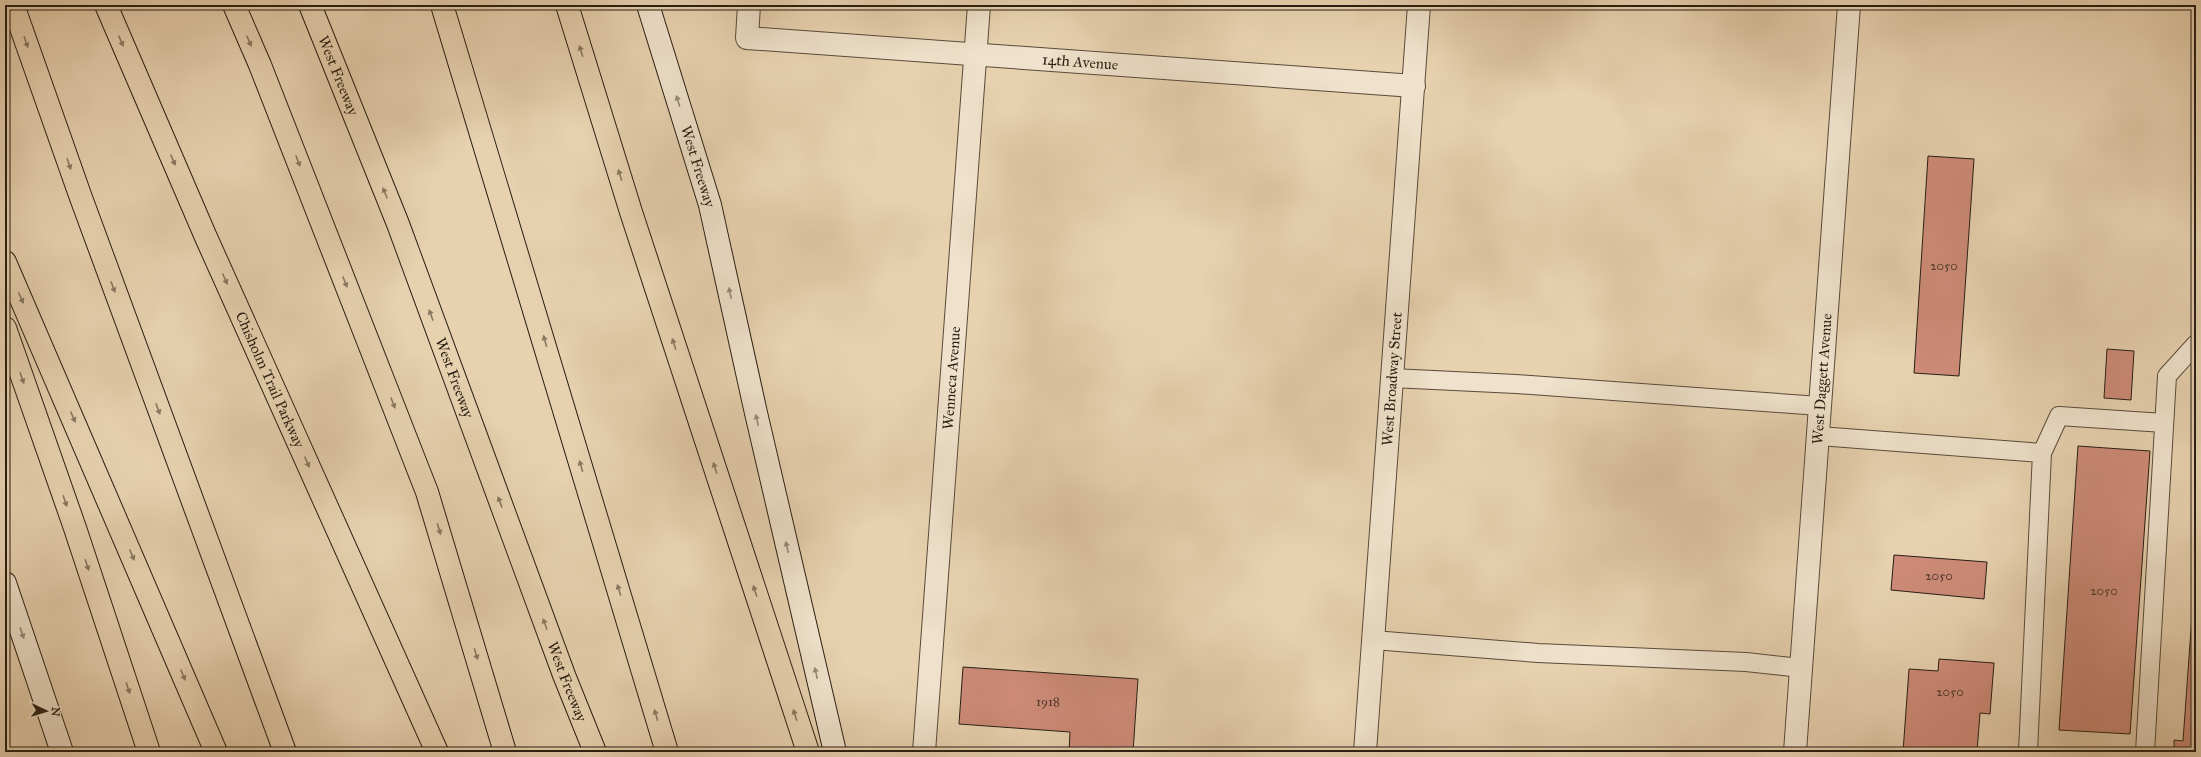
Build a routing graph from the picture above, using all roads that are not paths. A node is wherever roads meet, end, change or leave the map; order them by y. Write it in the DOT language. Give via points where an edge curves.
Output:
graph roads {
  1 [pos="13,5"];
  2 [pos="106,5"];
  3 [pos="234,5"];
  4 [pos="310,5"];
  5 [pos="442,5"];
  6 [pos="567,5"];
  7 [pos="648,5"];
  8 [pos="749,5"];
  9 [pos="979,5"];
  10 [pos="1419,5"];
  11 [pos="1849,5"];
  12 [pos="976,55"];
  13 [pos="1414,86"];
  14 [pos="5,262"];
  15 [pos="5,328"];
  16 [pos="2196,344"];
  17 [pos="1392,378"];
  18 [pos="1820,406"];
  19 [pos="2164,423"];
  20 [pos="1819,436"];
  21 [pos="2042,453"];
  22 [pos="5,583"];
  23 [pos="1373,640"];
  24 [pos="1801,668"];
  25 [pos="62,752"];
  26 [pos="149,752"];
  27 [pos="216,752"];
  28 [pos="285,752"];
  29 [pos="437,752"];
  30 [pos="505,752"];
  31 [pos="594,752"];
  32 [pos="667,752"];
  33 [pos="808,752"];
  34 [pos="835,752"];
  35 [pos="924,752"];
  36 [pos="1365,752"];
  37 [pos="1795,752"];
  38 [pos="2028,752"];
  39 [pos="2145,752"];
  1 -- 28 [label="highway, one-way" via="80,195"];
  2 -- 29 [label="highway, Chisholm Trail Parkway, one-way" via="205,235"];
  3 -- 30 [label="highway, one-way" via="428,492"];
  31 -- 4 [label="highway, West Freeway, one-way" via="398,224"];
  32 -- 5 [label="highway, one-way"];
  33 -- 6 [label="highway, one-way" via="631,212"];
  34 -- 7 [label="street, West Freeway, one-way" via="710,205"];
  8 -- 12 [label="street, 14th Avenue" via="747,38"];
  9 -- 12 [label="street, Wenneca Avenue"];
  10 -- 13 [label="street, West Broadway Street"];
  11 -- 18 [label="street, West Daggett Avenue"];
  12 -- 13 [label="street, 14th Avenue"];
  12 -- 35 [label="street, Wenneca Avenue"];
  13 -- 17 [label="street, West Broadway Street"];
  14 -- 27 [label="highway, one-way"];
  15 -- 26 [label="highway, one-way"];
  16 -- 19 [label="lane" via="2167,376"];
  17 -- 18 [label="lane" via="1516,384"];
  17 -- 23 [label="street, West Broadway Street"];
  18 -- 20 [label="street, West Daggett Avenue"];
  19 -- 21 [label="lane" via="2059,416"];
  19 -- 39 [label="lane"];
  20 -- 21 [label="lane"];
  20 -- 24 [label="street, West Daggett Avenue"];
  21 -- 38 [label="lane"];
  22 -- 25 [label="street, one-way"];
  23 -- 24 [label="lane" via="1538,653 1746,662"];
  23 -- 36 [label="street, West Broadway Street"];
  24 -- 37 [label="street, West Daggett Avenue"];
}
